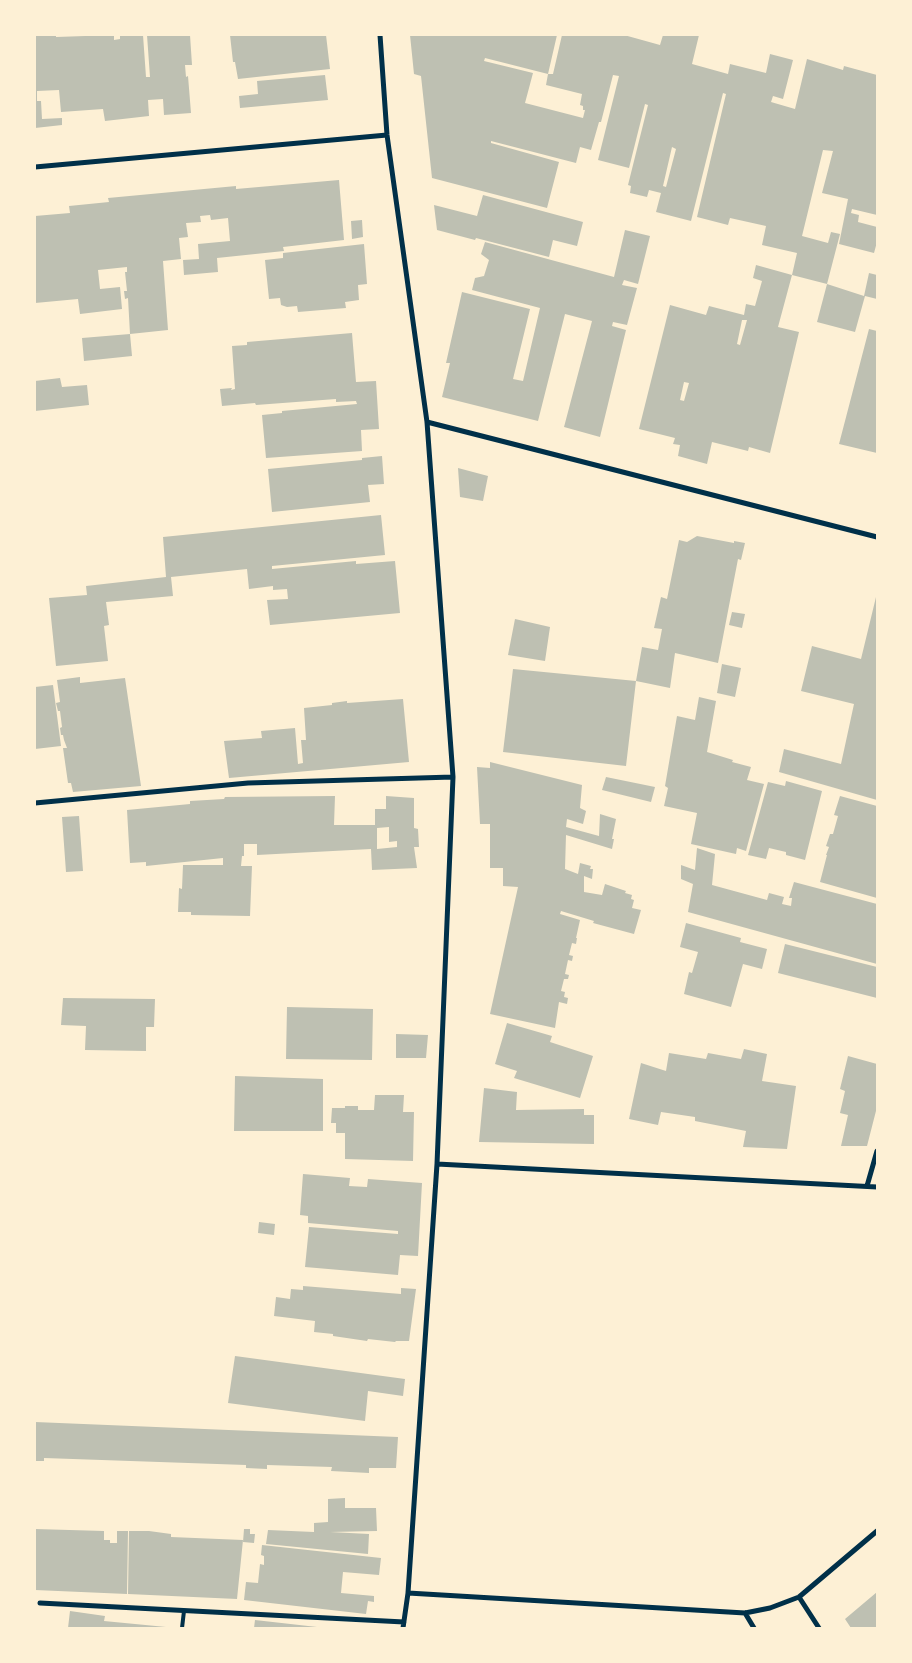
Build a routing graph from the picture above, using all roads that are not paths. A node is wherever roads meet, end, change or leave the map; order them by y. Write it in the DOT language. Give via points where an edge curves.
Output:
graph roads {
  1 [pos="380,35"];
  2 [pos="387,135"];
  3 [pos="35,167"];
  4 [pos="427,422"];
  5 [pos="877,537"];
  6 [pos="453,776"];
  7 [pos="35,803"];
  8 [pos="877,1150"];
  9 [pos="437,1164"];
  10 [pos="867,1186"];
  11 [pos="877,1187"];
  12 [pos="877,1531"];
  13 [pos="408,1593"];
  14 [pos="799,1597"];
  15 [pos="40,1603"];
  16 [pos="184,1611"];
  17 [pos="744,1612"];
  18 [pos="404,1625"];
  19 [pos="182,1628"];
  20 [pos="754,1628"];
  21 [pos="819,1628"];
  1 -- 2 [label="street"];
  2 -- 3 [label="street"];
  2 -- 4 [label="street"];
  4 -- 5 [label="street"];
  4 -- 6 [label="street"];
  6 -- 7 [label="street" via="248,783"];
  6 -- 9 [label="street"];
  8 -- 10 [label="street"];
  9 -- 10 [label="street"];
  9 -- 13 [label="street"];
  10 -- 11 [label="street"];
  12 -- 14 [label="street"];
  13 -- 17 [label="street"];
  13 -- 18 [label="street"];
  14 -- 17 [label="street" via="770,1608"];
  14 -- 21 [label="street"];
  15 -- 16 [label="street"];
  16 -- 18 [label="street"];
  16 -- 19 [label="lane"];
  17 -- 20 [label="street"];
}
